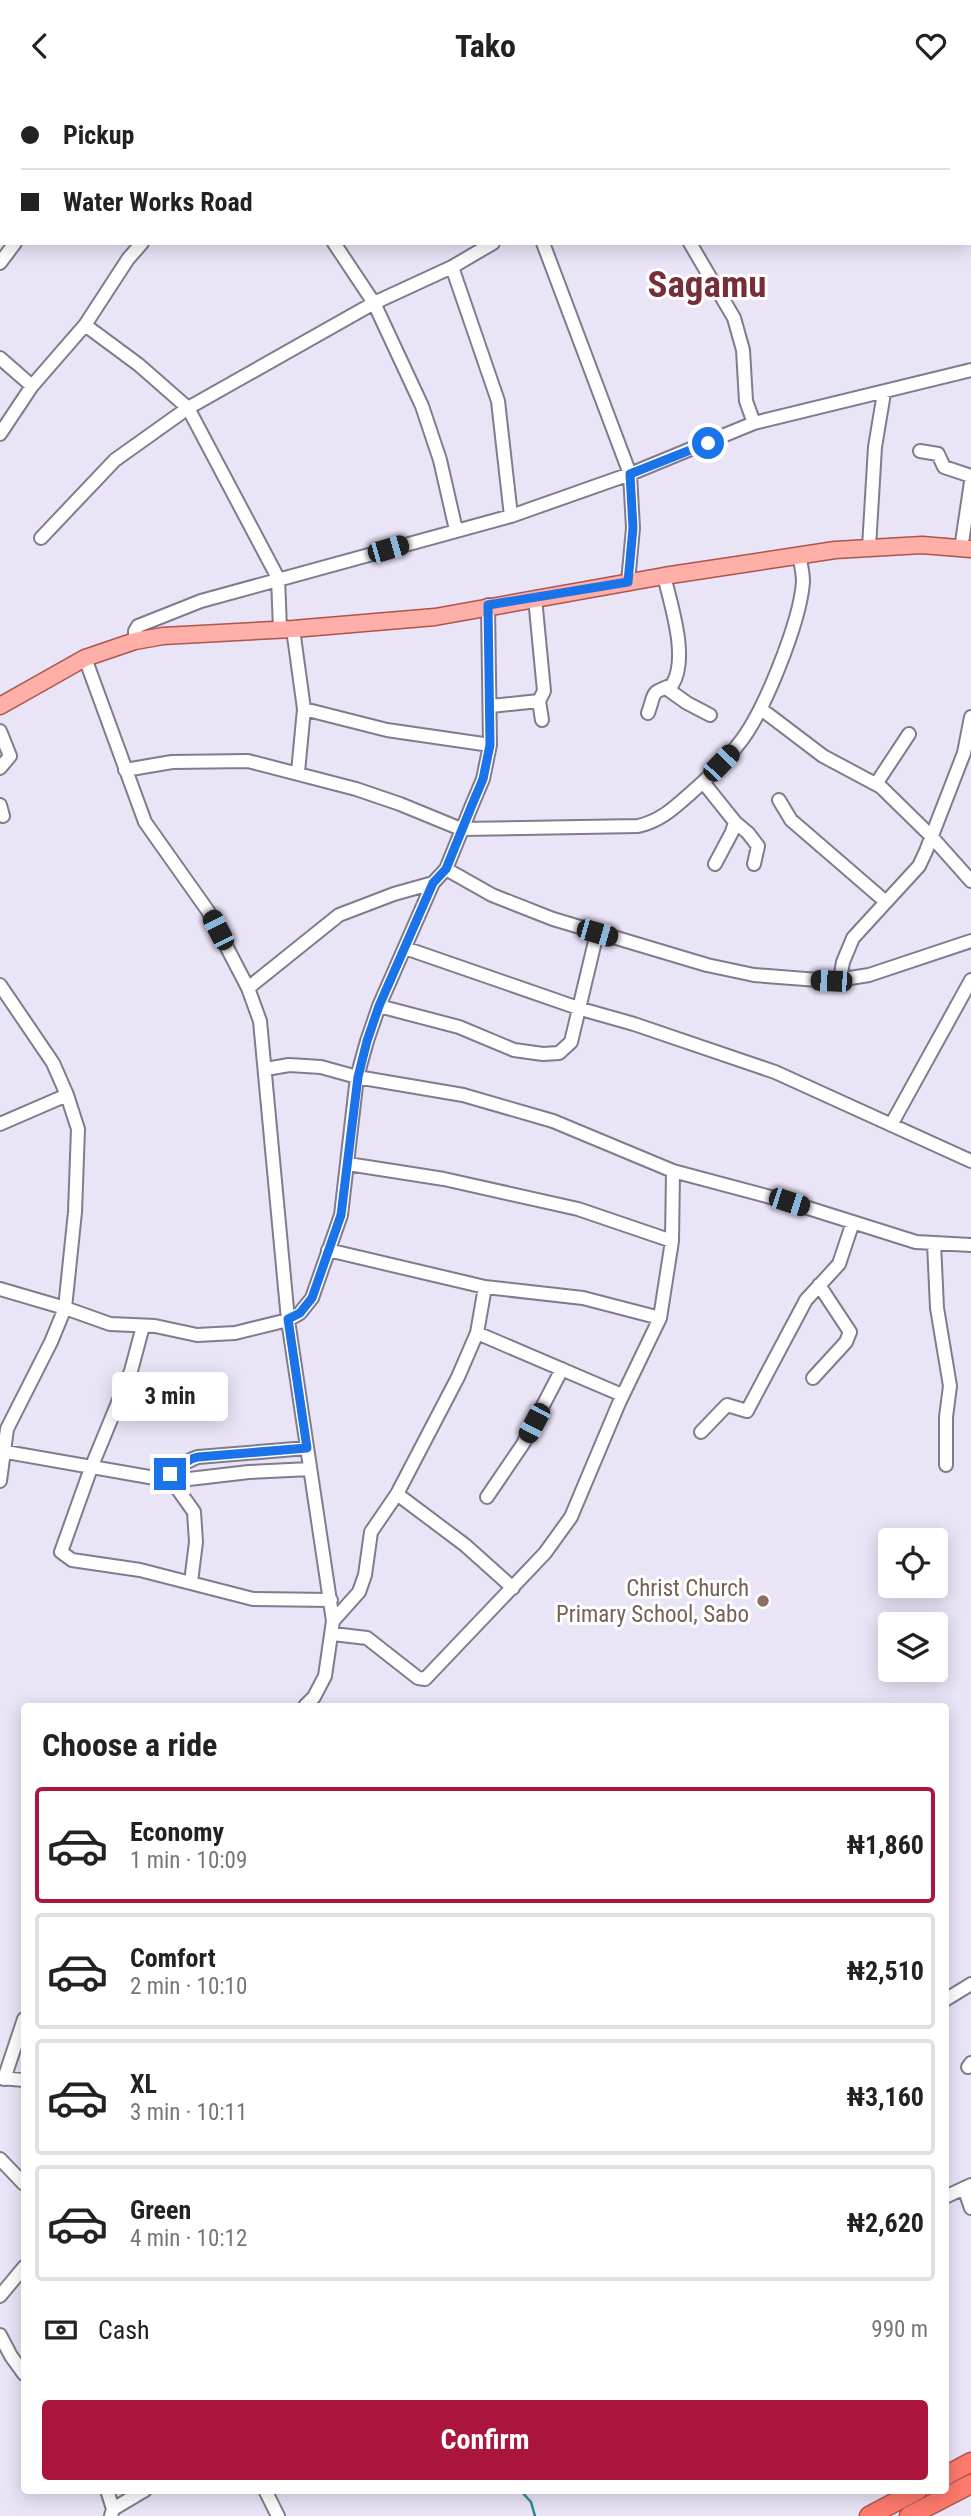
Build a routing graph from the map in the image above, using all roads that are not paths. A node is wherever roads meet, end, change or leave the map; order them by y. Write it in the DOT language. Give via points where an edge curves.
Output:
graph roads {
  1 [pos="14,245"];
  2 [pos="140,245"];
  3 [pos="335,245"];
  4 [pos="490,245"];
  5 [pos="544,245"];
  6 [pos="692,245"];
  7 [pos="0,264"];
  8 [pos="452,267"];
  9 [pos="374,303"];
  10 [pos="85,325"];
  11 [pos="0,358"];
  12 [pos="971,370"];
  13 [pos="32,386"];
  14 [pos="884,393"];
  15 [pos="188,408"];
  16 [pos="754,423"];
  17 [pos="0,434"];
  18 [pos="920,451"];
  19 [pos="630,474"];
  20 [pos="971,475"];
  21 [pos="971,482"];
  22 [pos="511,516"];
  23 [pos="456,530"];
  24 [pos="41,538"];
  25 [pos="869,547"];
  26 [pos="966,549"];
  27 [pos="799,556"];
  28 [pos="664,576"];
  29 [pos="278,578"];
  30 [pos="628,582"];
  31 [pos="535,598"];
  32 [pos="488,605"];
  33 [pos="286,629"];
  34 [pos="135,641"];
  35 [pos="85,658"];
  36 [pos="666,688"];
  37 [pos="539,701"];
  38 [pos="0,706"];
  39 [pos="491,706"];
  40 [pos="304,709"];
  41 [pos="761,709"];
  42 [pos="648,713"];
  43 [pos="710,715"];
  44 [pos="542,720"];
  45 [pos="971,721"];
  46 [pos="0,731"];
  47 [pos="909,734"];
  48 [pos="490,745"];
  49 [pos="0,768"];
  50 [pos="125,770"];
  51 [pos="298,772"];
  52 [pos="703,782"];
  53 [pos="876,784"];
  54 [pos="779,800"];
  55 [pos="735,822"];
  56 [pos="461,829"];
  57 [pos="931,836"];
  58 [pos="715,864"];
  59 [pos="754,864"];
  60 [pos="446,869"];
  61 [pos="971,881"];
  62 [pos="433,883"];
  63 [pos="886,902"];
  64 [pos="597,933"];
  65 [pos="971,941"];
  66 [pos="405,948"];
  67 [pos="840,979"];
  68 [pos="971,980"];
  69 [pos="0,985"];
  70 [pos="248,988"];
  71 [pos="379,1006"];
  72 [pos="581,1009"];
  73 [pos="266,1069"];
  74 [pos="358,1077"];
  75 [pos="67,1095"];
  76 [pos="0,1123"];
  77 [pos="891,1125"];
  78 [pos="971,1161"];
  79 [pos="348,1164"];
  80 [pos="673,1171"];
  81 [pos="853,1222"];
  82 [pos="672,1241"];
  83 [pos="934,1243"];
  84 [pos="971,1245"];
  85 [pos="328,1250"];
  86 [pos="820,1285"];
  87 [pos="485,1287"];
  88 [pos="0,1289"];
  89 [pos="65,1308"];
  90 [pos="660,1318"];
  91 [pos="288,1319"];
  92 [pos="143,1326"];
  93 [pos="477,1332"];
  94 [pos="562,1369"];
  95 [pos="813,1378"];
  96 [pos="622,1395"];
  97 [pos="701,1432"];
  98 [pos="307,1448"];
  99 [pos="3,1451"];
  100 [pos="946,1465"];
  101 [pos="90,1468"];
  102 [pos="310,1468"];
  103 [pos="155,1479"];
  104 [pos="0,1481"];
  105 [pos="172,1481"];
  106 [pos="397,1494"];
  107 [pos="487,1497"];
  108 [pos="191,1582"];
  109 [pos="513,1588"];
  110 [pos="331,1600"];
  111 [pos="333,1621"];
  112 [pos="333,1634"];
  113 [pos="308,1703"];
  114 [pos="971,1984"];
  115 [pos="949,1998"];
  116 [pos="21,2027"];
  117 [pos="2,2079"];
  118 [pos="21,2080"];
  119 [pos="0,2159"];
  120 [pos="21,2181"];
  121 [pos="968,2187"];
  122 [pos="949,2195"];
  123 [pos="971,2208"];
  124 [pos="21,2271"];
  125 [pos="0,2297"];
  126 [pos="0,2335"];
  127 [pos="21,2370"];
  128 [pos="971,2462"];
  129 [pos="949,2474"];
  130 [pos="971,2484"];
  131 [pos="108,2494"];
  132 [pos="139,2494"];
  133 [pos="267,2494"];
  134 [pos="910,2494"];
  135 [pos="112,2512"];
  136 [pos="278,2516"];
  137 [pos="869,2516"];
  138 [pos="909,2516"];
  1 -- 7 [label="street"];
  2 -- 10 [label="street"];
  3 -- 9 [label="street"];
  4 -- 8 [label="street"];
  5 -- 19 [label="street"];
  6 -- 16 [label="street" via="734,318 743,350 746,401"];
  8 -- 9 [label="street"];
  8 -- 22 [label="street" via="498,401"];
  9 -- 15 [label="street"];
  9 -- 23 [label="street" via="422,406"];
  10 -- 13 [label="street"];
  10 -- 15 [label="street"];
  11 -- 13 [label="street"];
  12 -- 14 [label="street"];
  13 -- 17 [label="street"];
  14 -- 16 [label="street"];
  14 -- 25 [label="street" via="875,447"];
  15 -- 24 [label="street" via="115,460"];
  15 -- 29 [label="street"];
  16 -- 19 [label="street"];
  18 -- 20 [label="street" via="938,454 944,467"];
  19 -- 22 [label="street"];
  19 -- 30 [label="street" via="633,528"];
  21 -- 26 [label="street"];
  22 -- 23 [label="street"];
  23 -- 29 [label="street"];
  25 -- 26 [label="main road"];
  25 -- 27 [label="main road"];
  27 -- 28 [label="main road"];
  27 -- 41 [label="street" via="803,582 797,612"];
  28 -- 30 [label="main road"];
  28 -- 36 [label="street" via="680,664 678,676"];
  29 -- 33 [label="street"];
  29 -- 34 [label="street" via="138,626"];
  30 -- 31 [label="main road"];
  31 -- 32 [label="main road"];
  31 -- 37 [label="street" via="544,691"];
  32 -- 33 [label="main road" via="435,617"];
  32 -- 39 [label="street"];
  33 -- 34 [label="main road"];
  33 -- 40 [label="street"];
  34 -- 35 [label="main road"];
  35 -- 38 [label="main road"];
  35 -- 50 [label="street"];
  36 -- 42 [label="street" via="655,692"];
  36 -- 43 [label="street"];
  37 -- 39 [label="street"];
  37 -- 44 [label="street"];
  39 -- 48 [label="street"];
  40 -- 48 [label="street" via="387,730"];
  40 -- 51 [label="street"];
  41 -- 52 [label="street" via="739,745"];
  41 -- 53 [label="street" via="823,756"];
  45 -- 57 [label="street" via="964,753"];
  46 -- 49 [label="street" via="10,756"];
  47 -- 53 [label="street"];
  48 -- 56 [label="street" via="483,779"];
  50 -- 51 [label="street" via="172,762 237,760"];
  50 -- 70 [label="street" via="145,822 208,911"];
  51 -- 56 [label="street"];
  52 -- 55 [label="street"];
  52 -- 56 [label="street" via="663,816 638,826"];
  53 -- 57 [label="street"];
  54 -- 63 [label="street" via="791,820"];
  55 -- 58 [label="street"];
  55 -- 59 [label="street" via="758,846"];
  56 -- 60 [label="street"];
  57 -- 61 [label="street"];
  57 -- 63 [label="street" via="919,866"];
  60 -- 62 [label="street"];
  60 -- 64 [label="street" via="492,895"];
  62 -- 66 [label="street"];
  62 -- 70 [label="street" via="339,915"];
  63 -- 67 [label="street" via="853,938"];
  64 -- 67 [label="street" via="754,975"];
  64 -- 72 [label="street"];
  65 -- 67 [label="street" via="869,975"];
  66 -- 71 [label="street"];
  66 -- 72 [label="street"];
  68 -- 77 [label="street"];
  69 -- 75 [label="street" via="53,1063"];
  70 -- 73 [label="street" via="260,1021"];
  71 -- 72 [label="street" via="459,1027 514,1050 543,1054 559,1053 571,1042"];
  71 -- 74 [label="street"];
  72 -- 77 [label="street" via="775,1072"];
  73 -- 74 [label="street" via="321,1067"];
  73 -- 91 [label="street"];
  74 -- 79 [label="street"];
  74 -- 80 [label="street" via="463,1095 553,1121"];
  75 -- 76 [label="street"];
  75 -- 89 [label="street" via="78,1129"];
  77 -- 78 [label="street"];
  79 -- 82 [label="street" via="444,1179 578,1209"];
  79 -- 85 [label="street" via="341,1215"];
  80 -- 81 [label="street"];
  80 -- 82 [label="street"];
  81 -- 83 [label="street" via="916,1242"];
  81 -- 86 [label="street" via="839,1264"];
  82 -- 90 [label="street"];
  83 -- 84 [label="street"];
  83 -- 100 [label="street" via="937,1308 950,1386"];
  85 -- 87 [label="street"];
  85 -- 91 [label="street" via="312,1298"];
  86 -- 95 [label="street" via="850,1332"];
  86 -- 97 [label="street" via="806,1300 747,1411 727,1405"];
  87 -- 90 [label="street" via="583,1298"];
  87 -- 93 [label="street"];
  88 -- 89 [label="street"];
  89 -- 92 [label="street" via="110,1324"];
  89 -- 99 [label="street" via="7,1429"];
  90 -- 96 [label="street"];
  91 -- 92 [label="street" via="235,1333 197,1335"];
  91 -- 98 [label="street"];
  92 -- 101 [label="street" via="131,1371"];
  93 -- 94 [label="street"];
  93 -- 106 [label="street"];
  94 -- 96 [label="street"];
  94 -- 107 [label="street" via="523,1444"];
  96 -- 109 [label="street" via="571,1517"];
  98 -- 102 [label="street"];
  98 -- 103 [label="street" via="198,1457"];
  99 -- 101 [label="street"];
  99 -- 104 [label="street"];
  101 -- 103 [label="street"];
  101 -- 108 [label="street" via="61,1547 64,1557"];
  102 -- 105 [label="street"];
  102 -- 110 [label="street"];
  103 -- 105 [label="street"];
  105 -- 108 [label="street" via="194,1512"];
  106 -- 109 [label="street"];
  106 -- 111 [label="street" via="371,1532 359,1592"];
  108 -- 110 [label="street" via="253,1599"];
  109 -- 112 [label="street" via="425,1679 367,1639"];
  110 -- 111 [label="street"];
  111 -- 112 [label="street"];
  112 -- 113 [label="street" via="325,1676"];
  114 -- 115 [label="street"];
  116 -- 117 [label="street"];
  117 -- 118 [label="street"];
  119 -- 120 [label="street"];
  121 -- 122 [label="street"];
  121 -- 123 [label="street"];
  124 -- 125 [label="street"];
  126 -- 127 [label="street"];
  128 -- 129 [label="highway"];
  130 -- 138 [label="highway"];
  131 -- 135 [label="street"];
  132 -- 135 [label="street"];
  133 -- 136 [label="street"];
  134 -- 137 [label="highway"];
}
